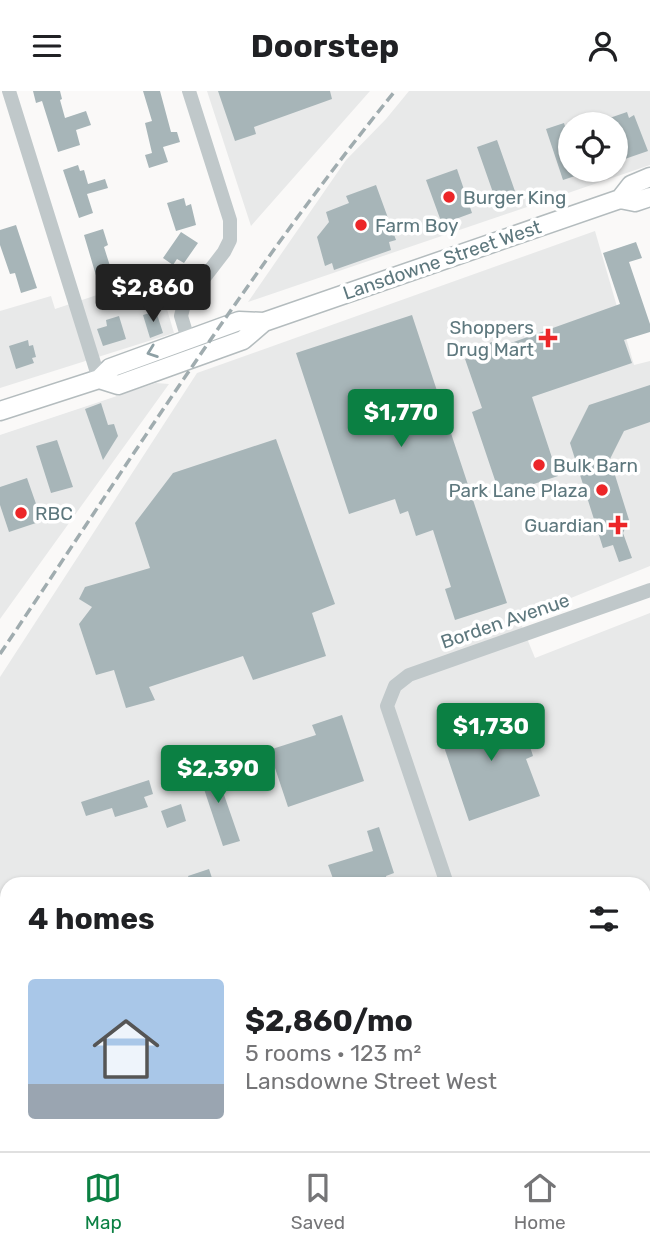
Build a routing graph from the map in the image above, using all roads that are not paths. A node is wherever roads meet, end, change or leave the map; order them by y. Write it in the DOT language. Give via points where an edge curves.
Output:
graph roads {
  1 [pos="9,91"];
  2 [pos="189,91"];
  3 [pos="650,177"];
  4 [pos="650,197"];
  5 [pos="620,199"];
  6 [pos="264,322"];
  7 [pos="188,339"];
  8 [pos="99,379"];
  9 [pos="0,411"];
  10 [pos="650,590"];
  11 [pos="445,877"];
  1 -- 8 [label="street"];
  2 -- 7 [label="street" via="230,220 230,240 184,305 181,316"];
  3 -- 5 [label="main road, Lansdowne Street West" via="631,185"];
  4 -- 5 [label="main road, Lansdowne Street West" via="635,202"];
  5 -- 6 [label="main road, Lansdowne Street West"];
  6 -- 7 [label="main road, Lansdowne Street West" via="239,321"];
  6 -- 8 [label="main road, Lansdowne Street West" via="243,340 118,385"];
  7 -- 8 [label="main road, Lansdowne Street West, one-way" via="110,368"];
  8 -- 9 [label="main road, Lansdowne Street West"];
  10 -- 11 [label="street, Borden Avenue" via="409,675 395,686 387,706"];
}
